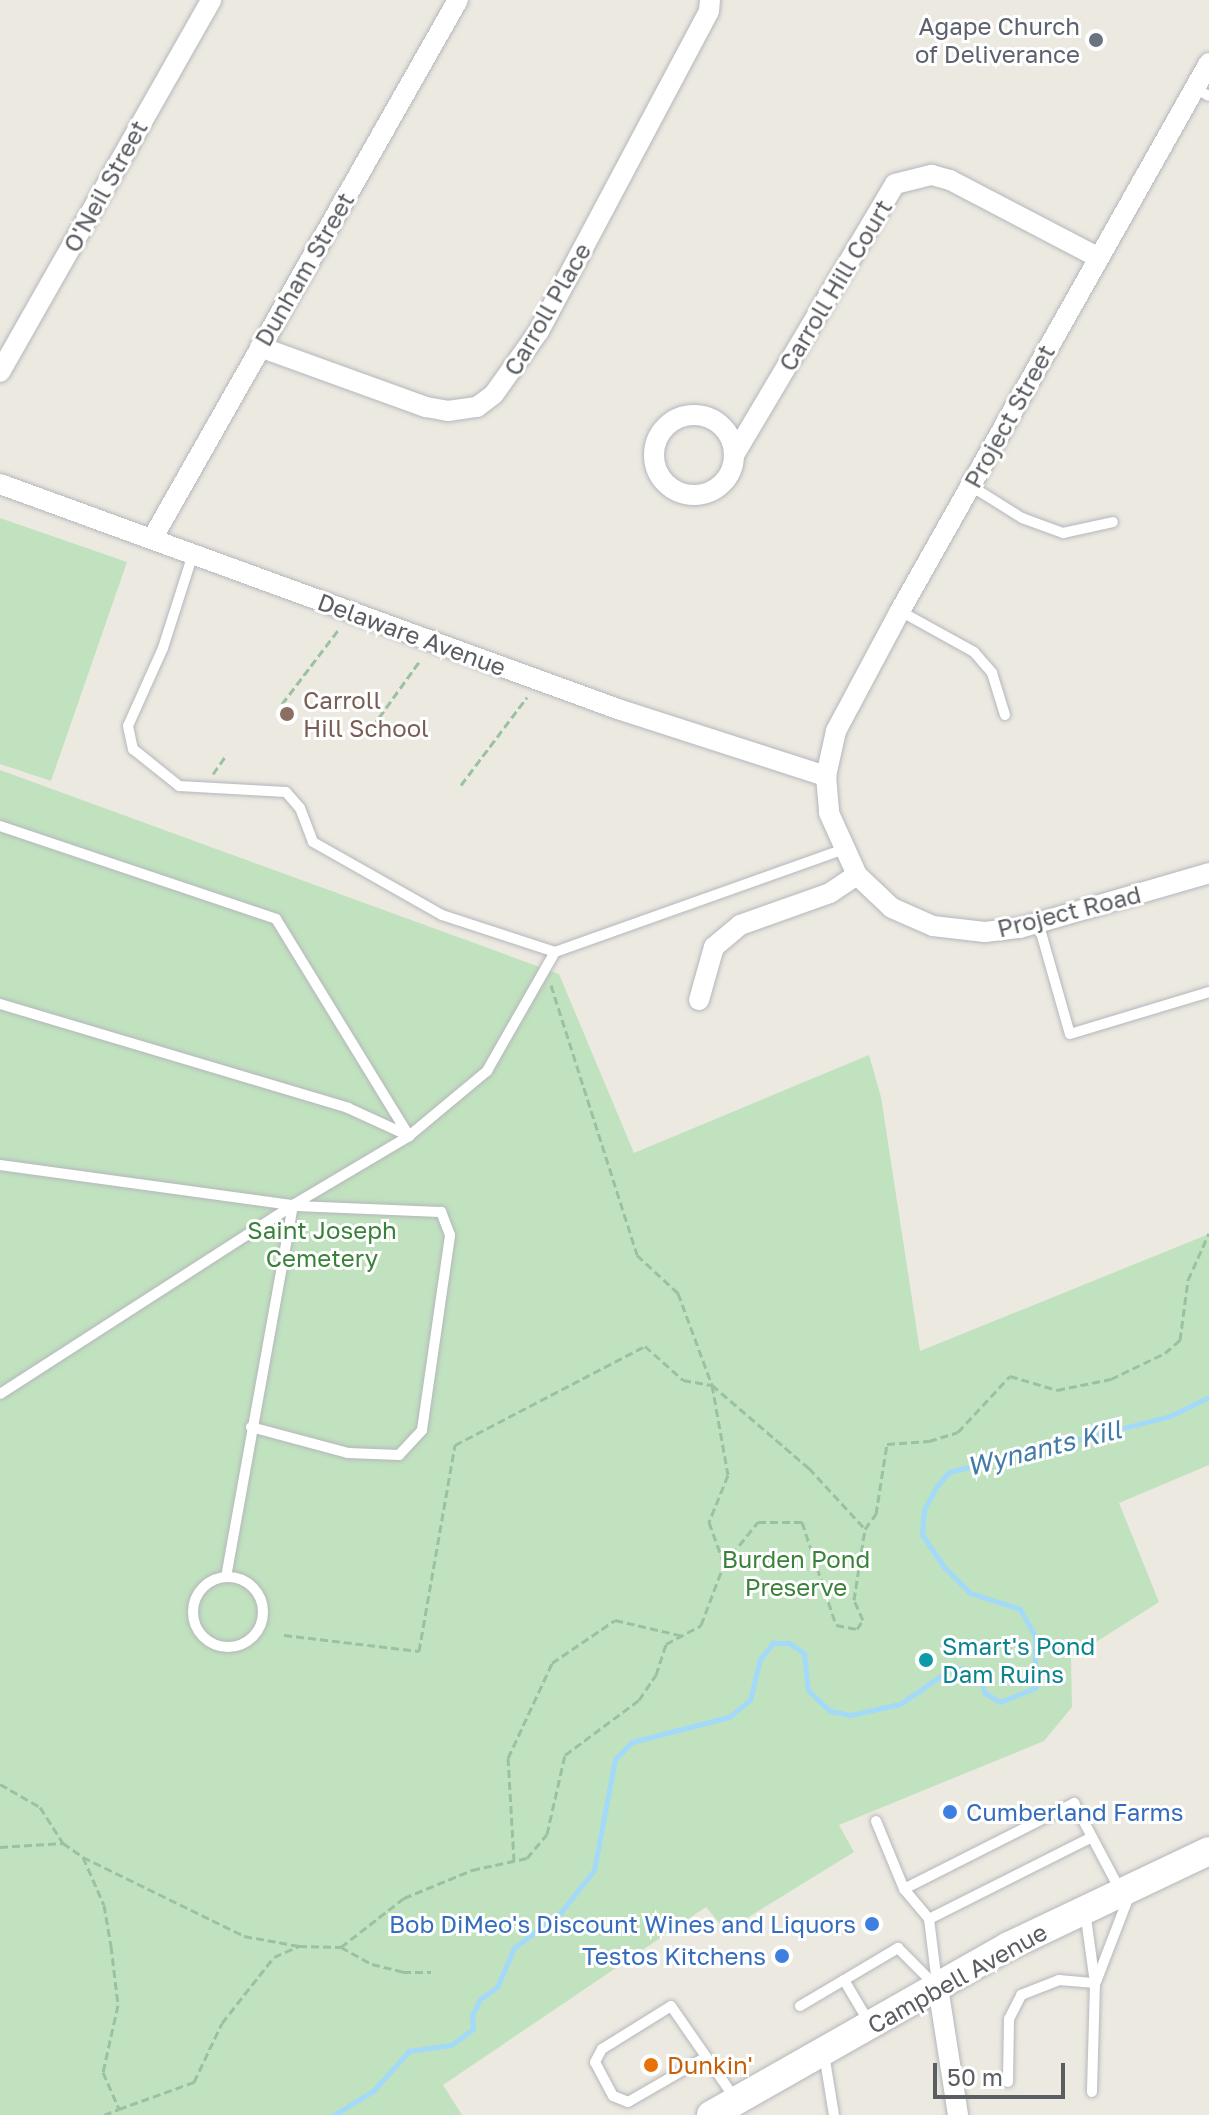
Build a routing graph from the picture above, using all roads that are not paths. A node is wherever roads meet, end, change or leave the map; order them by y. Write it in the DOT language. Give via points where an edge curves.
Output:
graph roads {
  1 [pos="211,0"];
  2 [pos="458,0"];
  3 [pos="710,0"];
  4 [pos="1209,63"];
  5 [pos="1202,92"];
  6 [pos="1097,257"];
  7 [pos="260,347"];
  8 [pos="0,372"];
  9 [pos="734,455"];
  10 [pos="0,484"];
  11 [pos="971,486"];
  12 [pos="1113,522"];
  13 [pos="152,539"];
  14 [pos="193,554"];
  15 [pos="900,611"];
  16 [pos="1005,715"];
  17 [pos="826,776"];
  18 [pos="0,826"];
  19 [pos="842,850"];
  20 [pos="1209,873"];
  21 [pos="857,875"];
  22 [pos="1038,922"];
  23 [pos="555,952"];
  24 [pos="1209,992"];
  25 [pos="699,1000"];
  26 [pos="0,1004"];
  27 [pos="409,1136"];
  28 [pos="0,1165"];
  29 [pos="293,1205"];
  30 [pos="0,1394"];
  31 [pos="251,1427"];
  32 [pos="226,1576"];
  33 [pos="876,1821"];
  34 [pos="1092,1837"];
  35 [pos="1209,1851"];
  36 [pos="904,1889"];
  37 [pos="1126,1889"];
  38 [pos="1085,1909"];
  39 [pos="929,1919"];
  40 [pos="844,1980"];
  41 [pos="1095,1983"];
  42 [pos="938,1987"];
  43 [pos="800,2006"];
  44 [pos="871,2025"];
  45 [pos="823,2052"];
  46 [pos="706,2057"];
  47 [pos="1008,2082"];
  48 [pos="1092,2092"];
  49 [pos="737,2101"];
  50 [pos="711,2115"];
  51 [pos="834,2115"];
  52 [pos="958,2115"];
  1 -- 8 [label="street, O'Neil Street"];
  2 -- 7 [label="street, Dunham Street"];
  3 -- 7 [label="street, Carroll Place" via="709,11 539,331 494,394 477,407 426,407"];
  4 -- 5 [label="street, Project Street"];
  5 -- 6 [label="street, Project Street"];
  6 -- 9 [label="street, Carroll Hill Court" via="950,180 914,176 895,184"];
  6 -- 11 [label="street, Project Street"];
  7 -- 13 [label="street, Dunham Street"];
  9 -- 9 [label="street, Carroll Hill Court" via="732,468 716,488 691,495 678,492 658,474 653,449 666,425 690,414 704,415 726,430"];
  10 -- 13 [label="street, Delaware Avenue"];
  11 -- 12 [label="lane" via="1053,531"];
  11 -- 15 [label="street, Project Street"];
  13 -- 14 [label="street, Delaware Avenue"];
  14 -- 17 [label="street, Delaware Avenue" via="618,709"];
  14 -- 23 [label="lane" via="163,648 127,733 133,749 179,786 286,792 300,808 313,842 349,864 442,915"];
  15 -- 16 [label="lane" via="974,652 992,673"];
  15 -- 17 [label="street, Project Street" via="836,731"];
  17 -- 19 [label="street, Project Road" via="829,813"];
  18 -- 27 [label="lane" via="276,919"];
  19 -- 21 [label="street, Project Road"];
  19 -- 23 [label="lane"];
  20 -- 22 [label="street, Project Road"];
  21 -- 22 [label="street, Project Road" via="892,908 933,926 985,932"];
  21 -- 25 [label="street" via="830,893 740,925 714,947"];
  22 -- 24 [label="lane" via="1070,1034"];
  23 -- 27 [label="lane" via="487,1071"];
  26 -- 27 [label="lane" via="348,1108"];
  27 -- 29 [label="lane"];
  28 -- 29 [label="lane"];
  29 -- 30 [label="lane"];
  29 -- 31 [label="lane"];
  29 -- 31 [label="lane" via="441,1212 450,1235 422,1430 399,1455 348,1453"];
  31 -- 32 [label="lane"];
  32 -- 32 [label="lane" via="256,1589 264,1610 250,1639 230,1647 207,1640 193,1620 196,1596"];
  33 -- 36 [label="lane"];
  34 -- 36 [label="lane" via="1074,1803 951,1871"];
  34 -- 37 [label="lane"];
  34 -- 39 [label="lane" via="997,1879"];
  35 -- 37 [label="street, Campbell Avenue"];
  36 -- 39 [label="lane"];
  37 -- 38 [label="street, Campbell Avenue"];
  37 -- 41 [label="lane"];
  38 -- 41 [label="lane"];
  38 -- 42 [label="street, Campbell Avenue"];
  39 -- 42 [label="lane"];
  40 -- 42 [label="lane" via="898,1948"];
  40 -- 43 [label="lane"];
  40 -- 44 [label="lane"];
  41 -- 47 [label="lane" via="1059,1980 1021,1995 1009,2019"];
  41 -- 48 [label="lane"];
  42 -- 44 [label="street, Campbell Avenue"];
  42 -- 52 [label="street"];
  44 -- 45 [label="street, Campbell Avenue"];
  45 -- 49 [label="street, Campbell Avenue"];
  45 -- 51 [label="lane"];
  46 -- 46 [label="lane" via="637,2101 613,2096 596,2069 598,2055 671,2006"];
  46 -- 49 [label="lane"];
  49 -- 50 [label="street, Campbell Avenue"];
}
